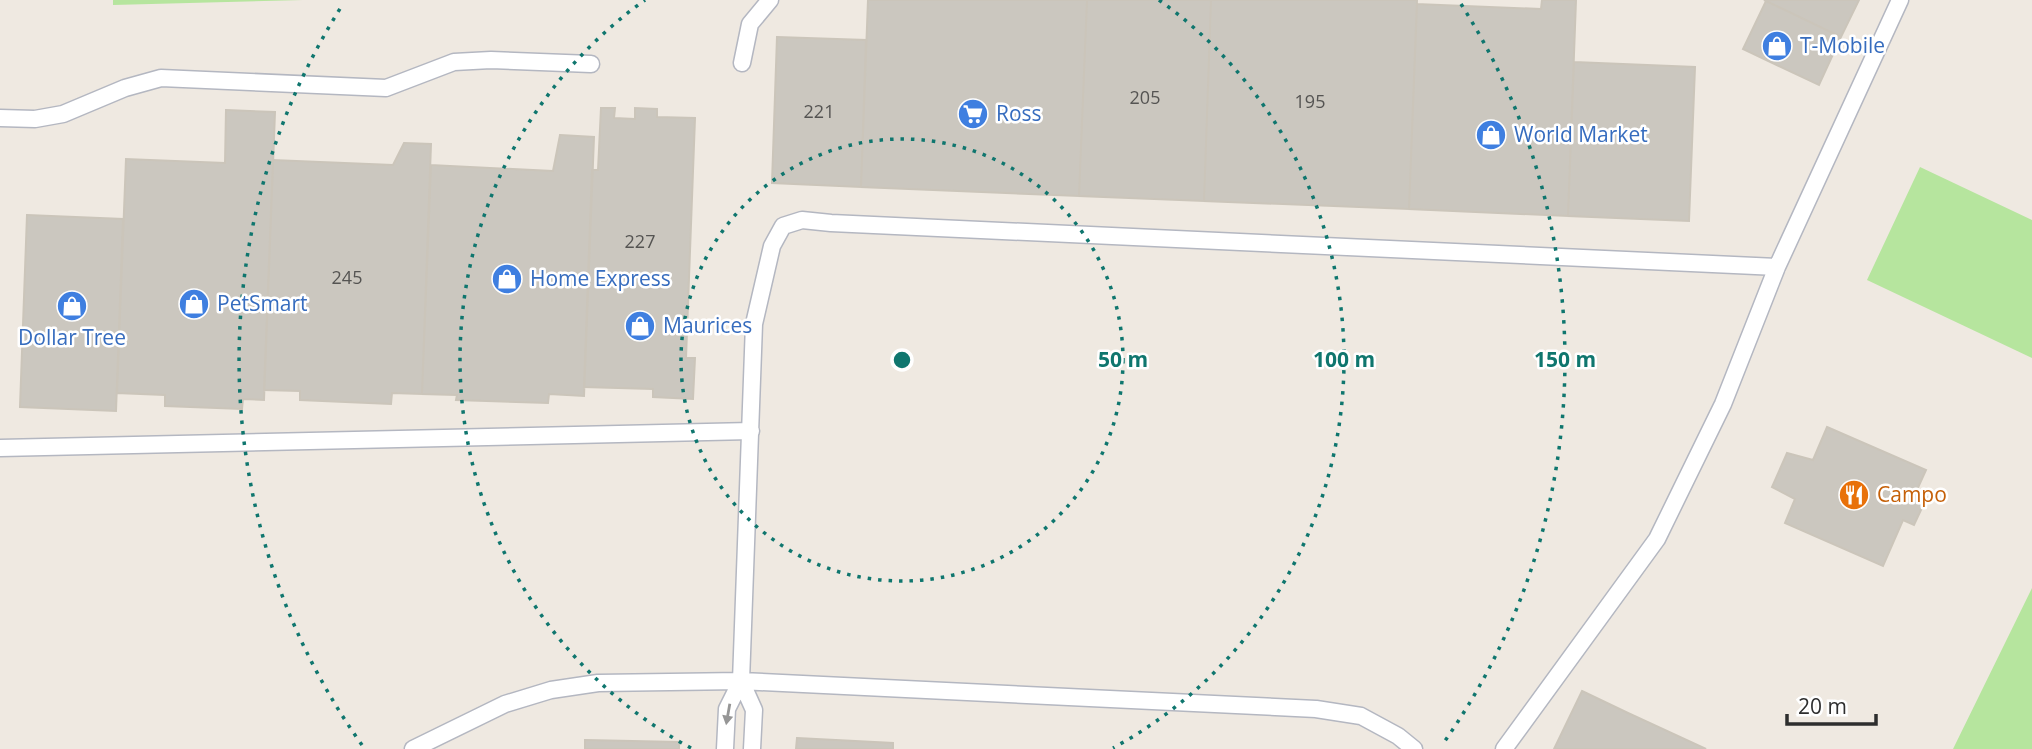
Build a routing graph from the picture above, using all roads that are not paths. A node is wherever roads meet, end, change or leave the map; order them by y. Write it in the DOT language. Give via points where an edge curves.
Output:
graph roads {
  1 [pos="770,0"];
  2 [pos="1900,0"];
  3 [pos="742,63"];
  4 [pos="591,64"];
  5 [pos="0,118"];
  6 [pos="1777,267"];
  7 [pos="751,431"];
  8 [pos="0,448"];
  9 [pos="741,681"];
  10 [pos="413,749"];
  11 [pos="725,749"];
  12 [pos="752,749"];
  13 [pos="1414,749"];
  14 [pos="1504,749"];
  1 -- 3 [label="lane" via="750,24"];
  2 -- 6 [label="lane"];
  4 -- 5 [label="lane" via="454,62 386,88 161,78 63,114"];
  6 -- 7 [label="lane" via="802,220 783,226 763,277 754,324"];
  6 -- 14 [label="lane" via="1723,404 1657,539"];
  7 -- 8 [label="lane"];
  7 -- 9 [label="lane"];
  9 -- 10 [label="lane" via="598,683 551,690 505,704"];
  9 -- 11 [label="lane, one-way" via="727,709"];
  9 -- 12 [label="lane" via="754,710"];
  9 -- 13 [label="lane" via="1316,709 1361,716"];
}
